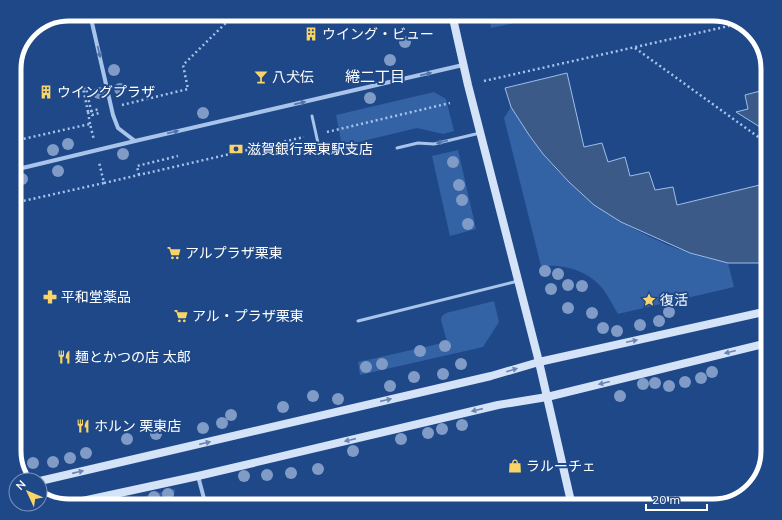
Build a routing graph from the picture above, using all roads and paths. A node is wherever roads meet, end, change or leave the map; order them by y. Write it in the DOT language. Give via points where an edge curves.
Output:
graph roads {
  1 [pos="92,21"];
  2 [pos="228,21"];
  3 [pos="454,21"];
  4 [pos="728,26"];
  5 [pos="634,48"];
  6 [pos="464,65"];
  7 [pos="484,81"];
  8 [pos="140,101"];
  9 [pos="450,103"];
  10 [pos="88,112"];
  11 [pos="99,113"];
  12 [pos="312,116"];
  13 [pos="59,130"];
  14 [pos="326,132"];
  15 [pos="480,133"];
  16 [pos="310,136"];
  17 [pos="21,139"];
  18 [pos="761,139"];
  19 [pos="135,140"];
  20 [pos="397,148"];
  21 [pos="320,152"];
  22 [pos="178,156"];
  23 [pos="21,168"];
  24 [pos="139,175"];
  25 [pos="104,183"];
  26 [pos="518,281"];
  27 [pos="761,313"];
  28 [pos="358,321"];
  29 [pos="761,345"];
  30 [pos="539,362"];
  31 [pos="547,397"];
  32 [pos="198,476"];
  33 [pos="48,479"];
  34 [pos="92,499"];
  35 [pos="204,499"];
  36 [pos="570,499"];
  1 -- 19 [label="street, one-way" via="113,115 118,128"];
  2 -- 8 [label="path" via="183,66 188,89"];
  3 -- 6 [label="street"];
  4 -- 5 [label="path"];
  5 -- 7 [label="path"];
  5 -- 18 [label="path"];
  6 -- 15 [label="street"];
  19 -- 6 [label="street, one-way"];
  9 -- 14 [label="path"];
  10 -- 11 [label="path" via="83,88 86,88 92,115"];
  12 -- 21 [label="lane"];
  13 -- 17 [label="path"];
  15 -- 20 [label="lane, one-way" via="434,144 418,143"];
  15 -- 26 [label="street"];
  16 -- 24 [label="path"];
  19 -- 23 [label="street"];
  22 -- 24 [label="path" via="137,166"];
  24 -- 25 [label="path"];
  26 -- 28 [label="lane"];
  26 -- 30 [label="street"];
  30 -- 27 [label="street, one-way"];
  29 -- 31 [label="street, one-way"];
  30 -- 31 [label="street"];
  33 -- 30 [label="street, one-way" via="491,376"];
  31 -- 32 [label="street, one-way" via="498,405"];
  31 -- 36 [label="street"];
  32 -- 34 [label="street"];
  32 -- 35 [label="street"];
}
